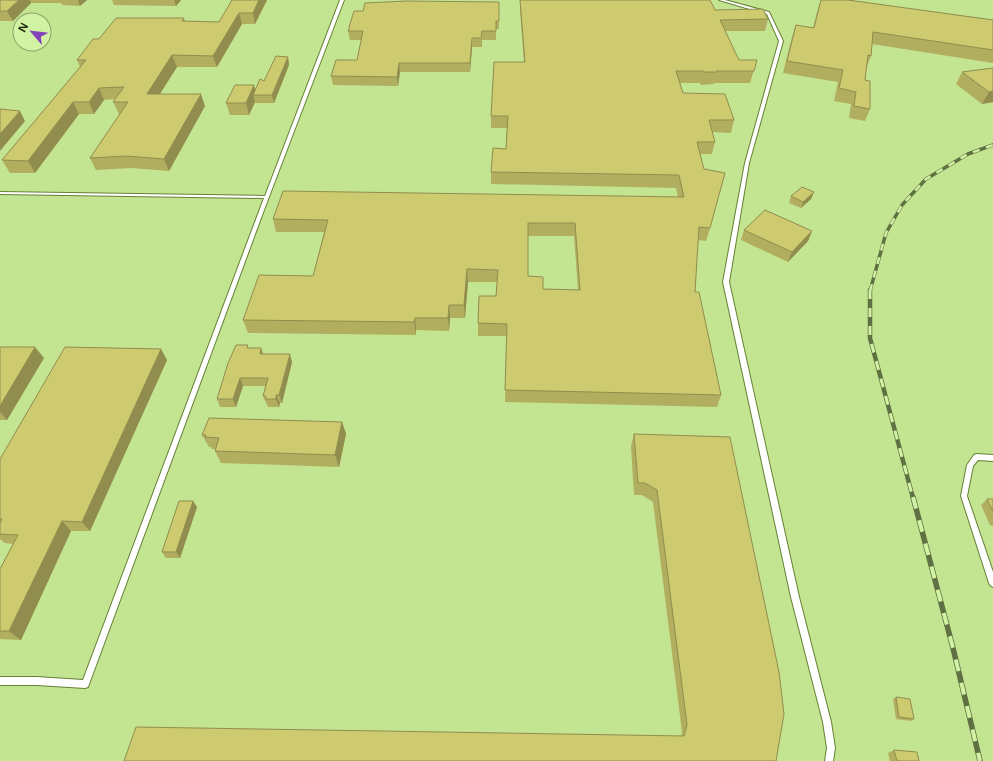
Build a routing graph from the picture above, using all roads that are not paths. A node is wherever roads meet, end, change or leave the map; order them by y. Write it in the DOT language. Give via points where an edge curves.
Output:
graph roads {
  1 [pos="342,0"];
  2 [pos="721,0"];
  3 [pos="0,193"];
  4 [pos="267,197"];
  5 [pos="993,458"];
  6 [pos="993,583"];
  7 [pos="0,681"];
  8 [pos="829,761"];
  1 -- 4 [label="lane"];
  2 -- 8 [label="lane" via="768,13 781,41 747,163 726,282 795,597 828,722 831,748"];
  3 -- 4 [label="lane"];
  4 -- 7 [label="lane" via="85,684"];
  5 -- 6 [label="lane" via="976,457 970,465 964,496"];
}
